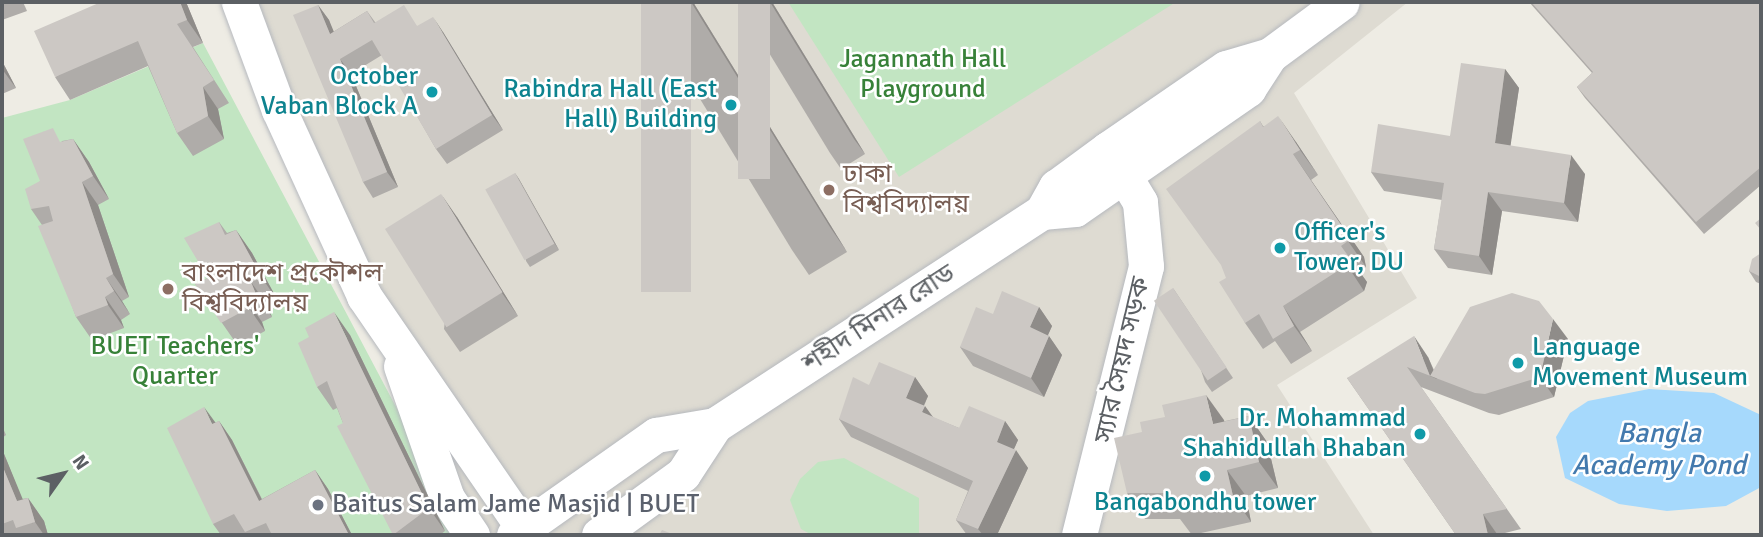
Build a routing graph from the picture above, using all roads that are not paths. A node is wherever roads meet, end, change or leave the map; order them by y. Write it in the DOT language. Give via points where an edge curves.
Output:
graph roads {
  1 [pos="239,2"];
  2 [pos="1342,2"];
  3 [pos="1117,162"];
  4 [pos="396,345"];
  5 [pos="715,425"];
  6 [pos="521,533"];
  7 [pos="472,535"];
  8 [pos="599,535"];
  9 [pos="1079,535"];
  1 -- 4 [label="main road" via="352,272"];
  2 -- 3 [label="main road, শহীদ মিনার রোড" via="1270,55 1226,68"];
  3 -- 5 [label="main road, শহীদ মিনার রোড" via="1075,209 1042,212"];
  3 -- 9 [label="main road, স্যার সৈয়দ সড়ক" via="1140,202 1146,266"];
  4 -- 6 [label="main road"];
  4 -- 7 [label="main road" via="447,498"];
  5 -- 6 [label="main road, শহীদ মিনার রোড" via="656,435"];
  5 -- 8 [label="main road, শহীদ মিনার রোড" via="683,474"];
}
